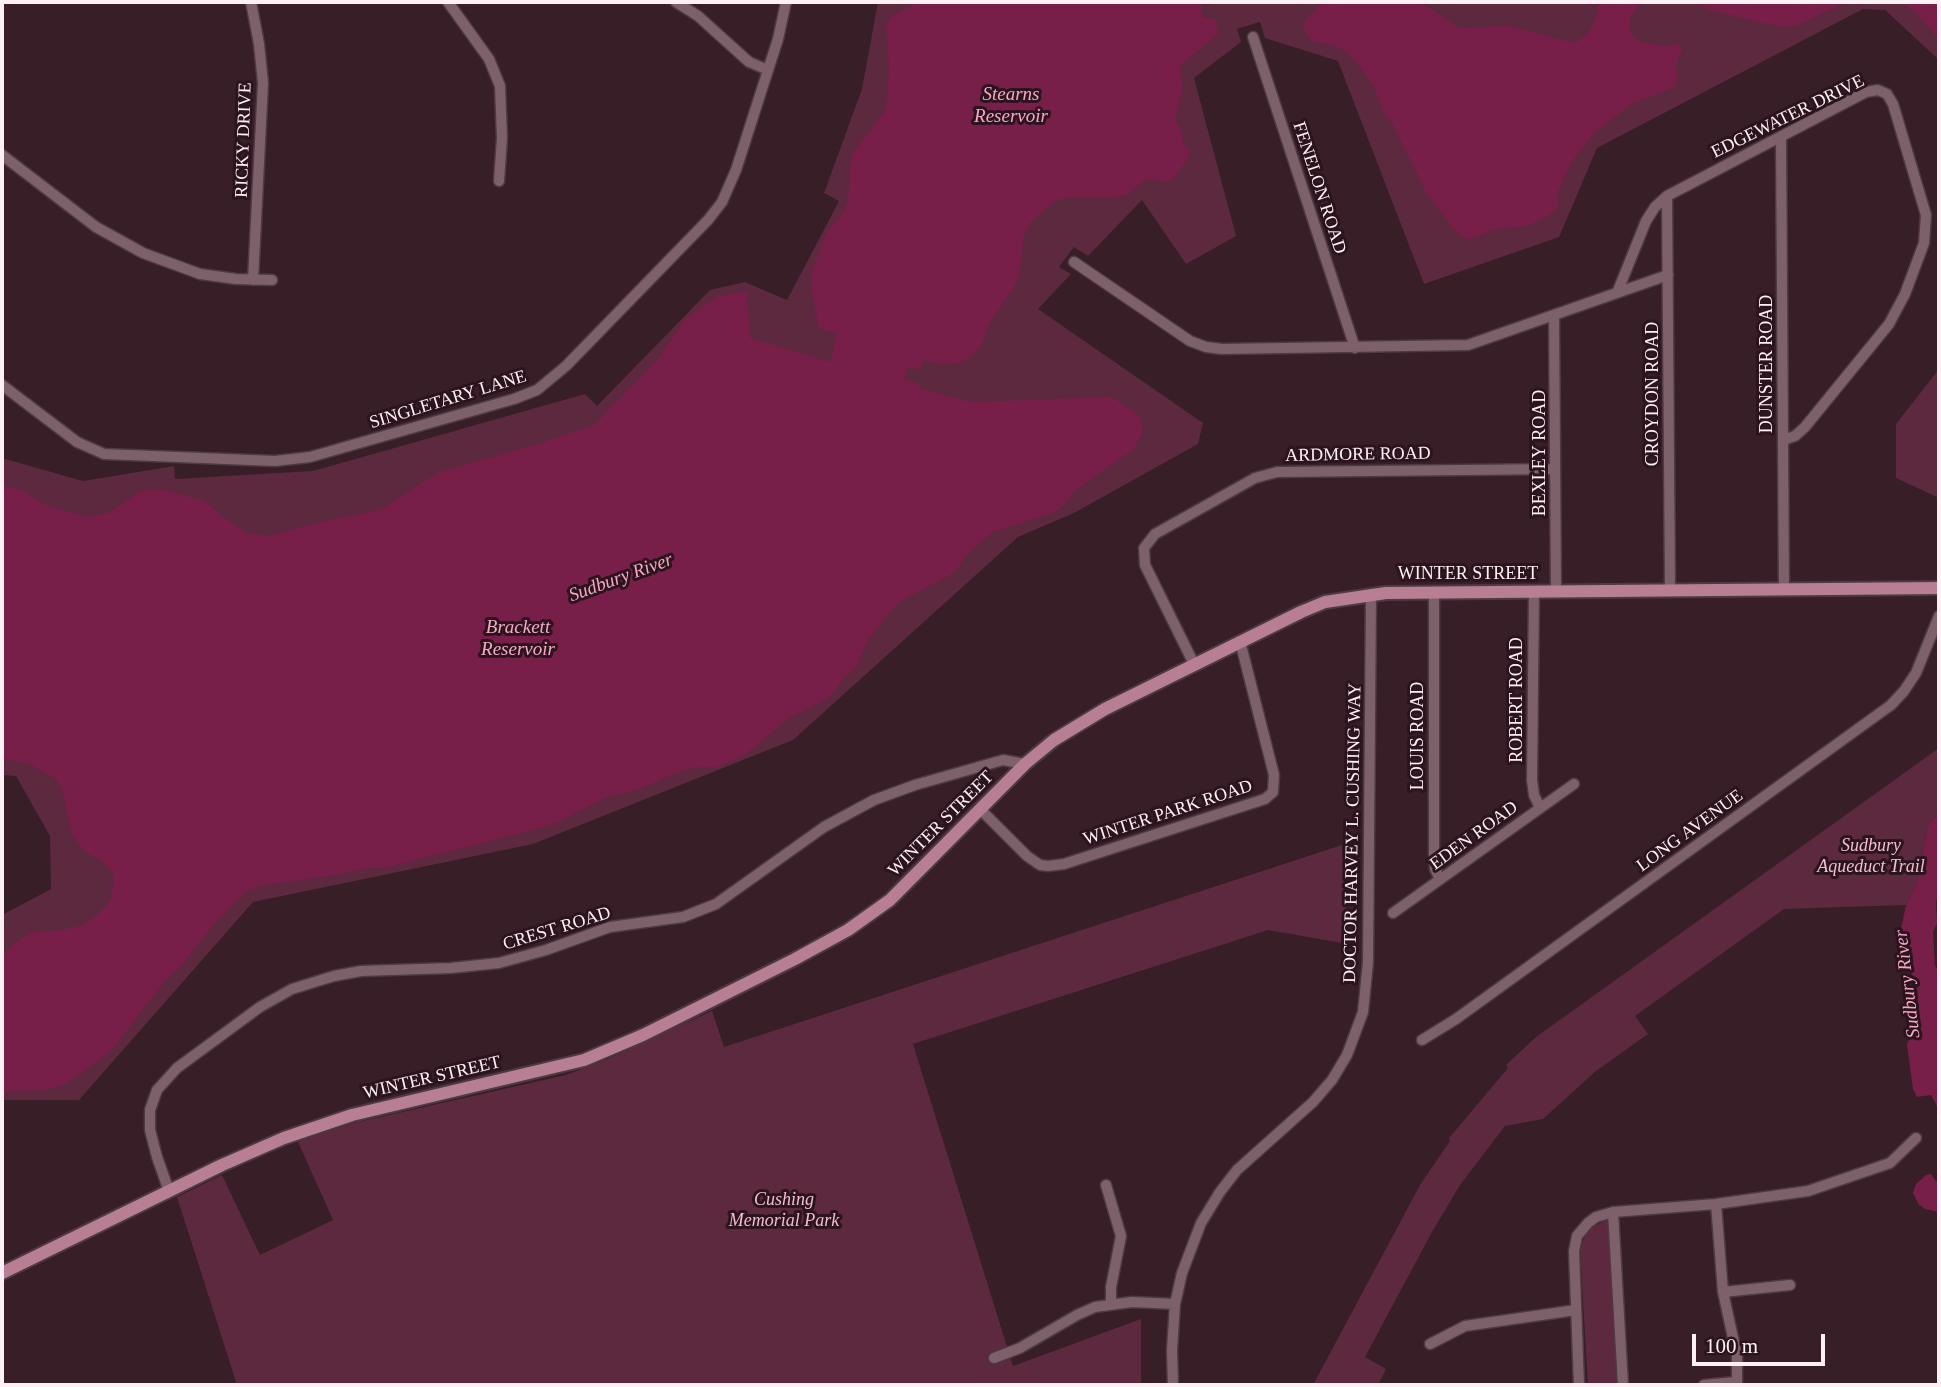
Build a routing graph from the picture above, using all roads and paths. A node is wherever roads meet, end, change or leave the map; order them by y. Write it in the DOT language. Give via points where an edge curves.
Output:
graph roads {
  1 [pos="251,2"];
  2 [pos="448,2"];
  3 [pos="676,2"];
  4 [pos="786,2"];
  5 [pos="1253,37"];
  6 [pos="768,70"];
  7 [pos="1781,138"];
  8 [pos="2,155"];
  9 [pos="499,181"];
  10 [pos="1667,197"];
  11 [pos="1074,262"];
  12 [pos="1668,275"];
  13 [pos="253,280"];
  14 [pos="272,280"];
  15 [pos="1617,293"];
  16 [pos="1554,315"];
  17 [pos="1355,348"];
  18 [pos="2,385"];
  19 [pos="1783,440"];
  20 [pos="1555,469"];
  21 [pos="1939,588"];
  22 [pos="1670,590"];
  23 [pos="1784,590"];
  24 [pos="1534,591"];
  25 [pos="1556,591"];
  26 [pos="1434,592"];
  27 [pos="1371,594"];
  28 [pos="1939,616"];
  29 [pos="1240,641"];
  30 [pos="1194,664"];
  31 [pos="1025,764"];
  32 [pos="1574,783"];
  33 [pos="1539,808"];
  34 [pos="980,809"];
  35 [pos="1440,879"];
  36 [pos="1393,914"];
  37 [pos="1422,1040"];
  38 [pos="1916,1138"];
  39 [pos="1106,1185"];
  40 [pos="169,1191"];
  41 [pos="1716,1204"];
  42 [pos="1613,1212"];
  43 [pos="2,1273"];
  44 [pos="1790,1285"];
  45 [pos="1723,1292"];
  46 [pos="1111,1304"];
  47 [pos="1175,1304"];
  48 [pos="1576,1310"];
  49 [pos="1430,1344"];
  50 [pos="994,1358"];
  51 [pos="1737,1384"];
  52 [pos="1173,1385"];
  53 [pos="1579,1385"];
  54 [pos="1623,1385"];
  55 [pos="1704,1385"];
  1 -- 13 [label="street, RICKY DRIVE" via="263,83"];
  2 -- 9 [label="street" via="489,59 499,86"];
  3 -- 6 [label="street" via="749,62"];
  4 -- 6 [label="street, SINGLETARY LANE"];
  5 -- 17 [label="street, FENELON ROAD"];
  6 -- 18 [label="street, SINGLETARY LANE" via="722,202 566,366 526,395 310,457 275,461 104,454 77,442"];
  7 -- 10 [label="street, EDGEWATER DRIVE"];
  7 -- 19 [label="street, DUNSTER ROAD"];
  7 -- 19 [label="street, EDGEWATER DRIVE" via="1867,92 1883,91 1893,103 1927,223 1924,243 1895,314 1805,427"];
  8 -- 13 [label="street" via="126,245 179,268"];
  10 -- 12 [label="street, CROYDON ROAD"];
  10 -- 15 [label="street, EDGEWATER DRIVE" via="1646,221"];
  11 -- 17 [label="street" via="1190,341 1206,347"];
  12 -- 15 [label="street"];
  12 -- 22 [label="street, CROYDON ROAD"];
  13 -- 14 [label="street"];
  15 -- 16 [label="street"];
  16 -- 17 [label="street" via="1468,345"];
  16 -- 20 [label="street, BEXLEY ROAD"];
  19 -- 23 [label="street, DUNSTER ROAD"];
  20 -- 25 [label="street, BEXLEY ROAD"];
  20 -- 30 [label="street, ARDMORE ROAD" via="1277,471 1255,478 1155,534 1144,548 1145,565"];
  21 -- 23 [label="main road, WINTER STREET"];
  22 -- 23 [label="main road, WINTER STREET"];
  22 -- 25 [label="main road, WINTER STREET"];
  24 -- 25 [label="main road, WINTER STREET"];
  24 -- 26 [label="main road, WINTER STREET"];
  24 -- 33 [label="street, ROBERT ROAD" via="1532,780"];
  26 -- 27 [label="main road, WINTER STREET"];
  26 -- 35 [label="street, LOUIS ROAD" via="1434,855"];
  27 -- 29 [label="main road, WINTER STREET" via="1325,602"];
  27 -- 47 [label="street, DOCTOR HARVEY L. CUSHING WAY" via="1368,961 1363,1012 1350,1049 1332,1080 1237,1170 1213,1203 1191,1246"];
  28 -- 37 [label="street, LONG AVENUE" via="1916,673 1891,705"];
  29 -- 30 [label="main road, WINTER STREET"];
  29 -- 34 [label="street, WINTER PARK ROAD" via="1273,775 1270,796 1048,866 1027,856"];
  30 -- 31 [label="main road, WINTER STREET" via="1086,720"];
  31 -- 34 [label="main road, WINTER STREET"];
  31 -- 40 [label="street, CREST ROAD" via="1008,760 983,765 868,803 824,827 716,904 683,917 610,927 499,963 361,971 292,989 161,1083 150,1111 150,1130"];
  32 -- 33 [label="street, EDEN ROAD"];
  33 -- 35 [label="street, EDEN ROAD"];
  34 -- 40 [label="main road, WINTER STREET" via="896,894 855,925 643,1035 565,1066 330,1121"];
  35 -- 36 [label="street, EDEN ROAD"];
  38 -- 41 [label="street" via="1890,1163 1819,1188"];
  39 -- 46 [label="street" via="1121,1236"];
  40 -- 43 [label="main road, WINTER STREET"];
  41 -- 42 [label="street"];
  41 -- 45 [label="street"];
  42 -- 48 [label="street" via="1595,1217 1577,1236 1573,1259"];
  42 -- 54 [label="street"];
  44 -- 45 [label="street"];
  45 -- 51 [label="street" via="1737,1356"];
  46 -- 47 [label="street"];
  46 -- 50 [label="street" via="1086,1311"];
  47 -- 52 [label="street, DOCTOR HARVEY L. CUSHING WAY"];
  48 -- 49 [label="street" via="1475,1324"];
  48 -- 53 [label="street"];
  51 -- 55 [label="street"];
}
